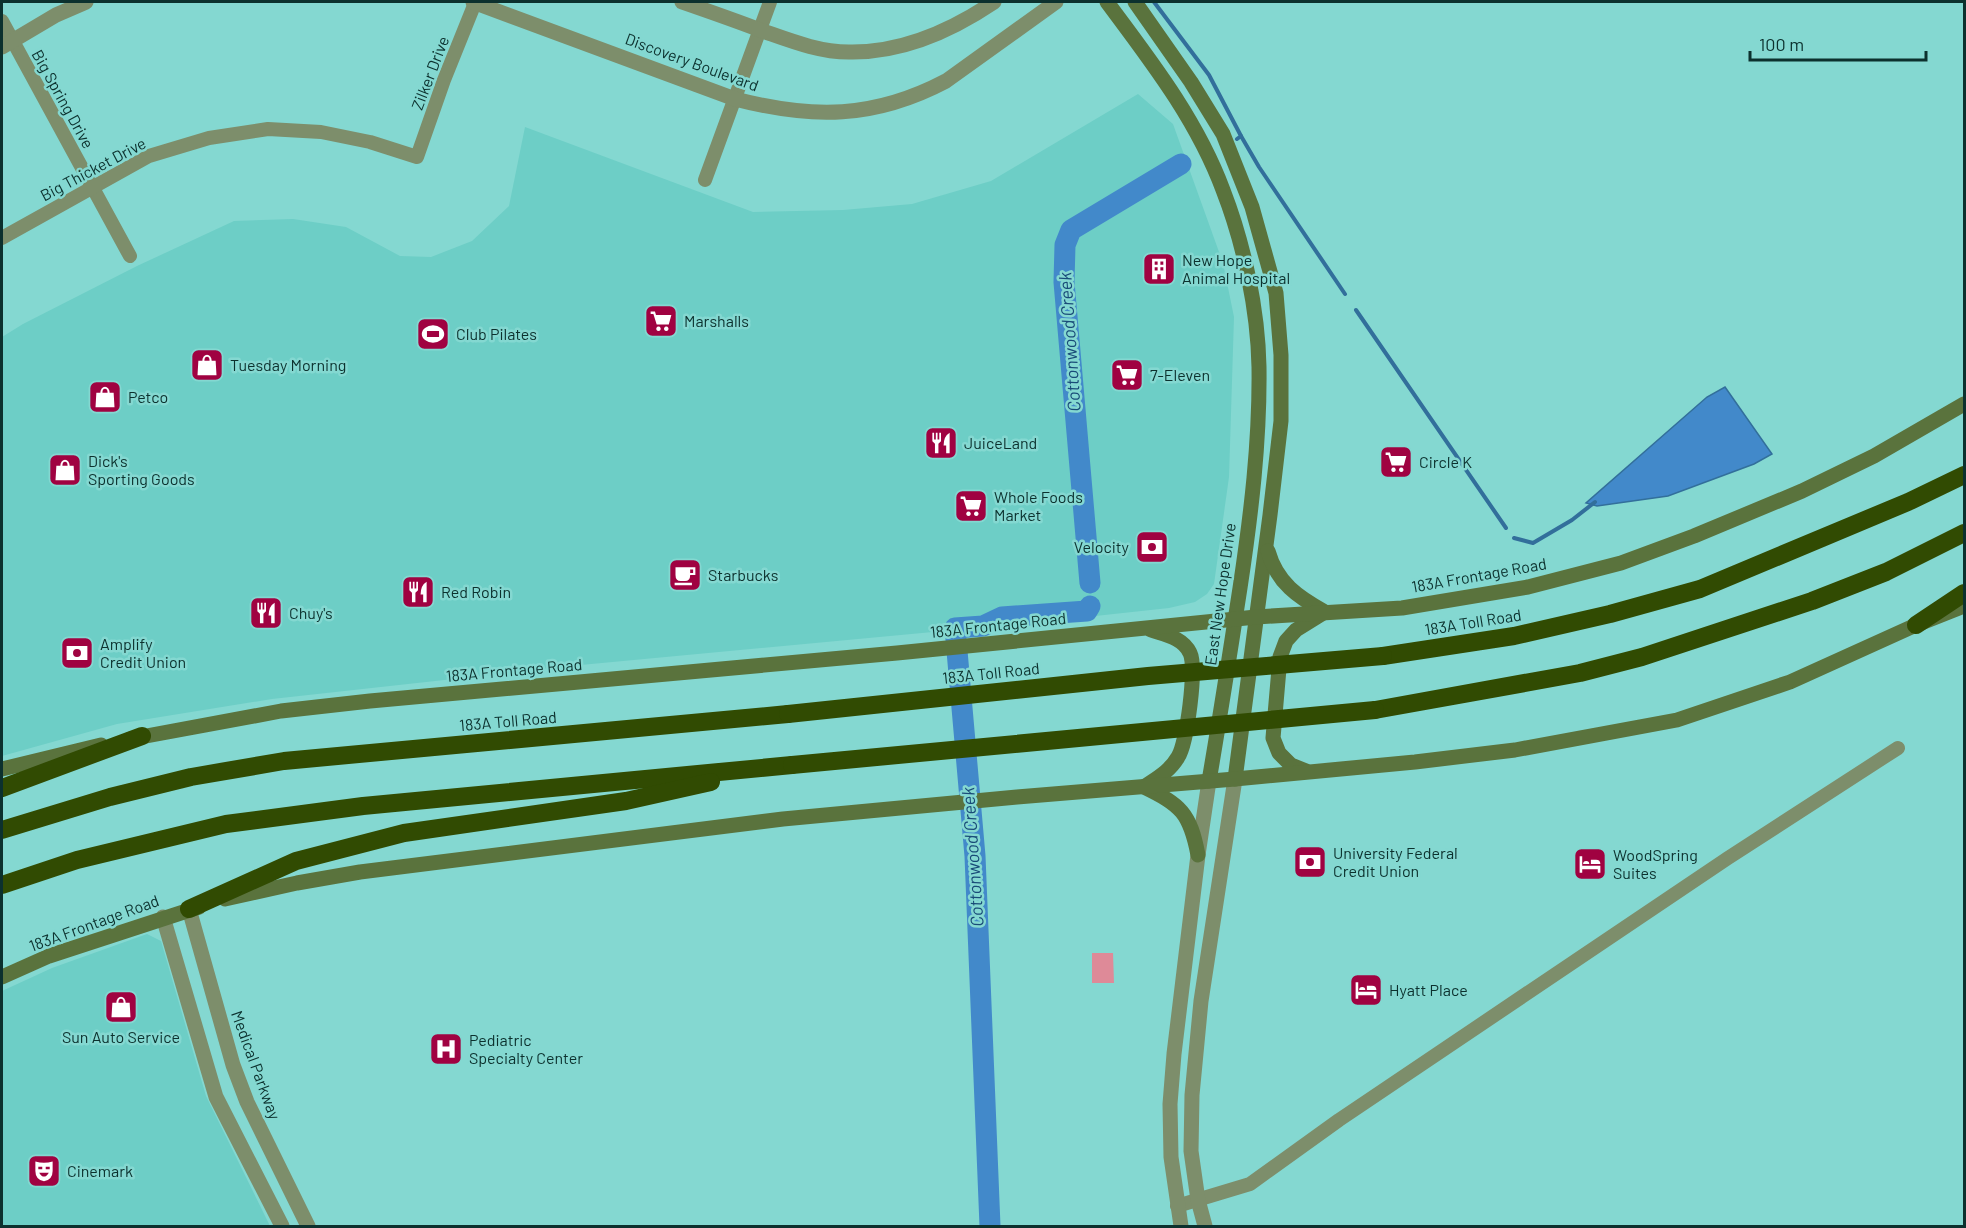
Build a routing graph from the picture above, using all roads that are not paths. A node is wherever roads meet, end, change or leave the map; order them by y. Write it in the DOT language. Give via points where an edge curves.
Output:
graph roads {
  1 [pos="86,2"];
  2 [pos="474,2"];
  3 [pos="682,2"];
  4 [pos="770,2"];
  5 [pos="994,2"];
  6 [pos="1056,2"];
  7 [pos="1107,2"];
  8 [pos="1135,2"];
  9 [pos="2,21"];
  10 [pos="760,30"];
  11 [pos="7,44"];
  12 [pos="735,99"];
  13 [pos="417,157"];
  14 [pos="705,180"];
  15 [pos="93,187"];
  16 [pos="2,238"];
  17 [pos="130,256"];
  18 [pos="1965,404"];
  19 [pos="1965,475"];
  20 [pos="1965,533"];
  21 [pos="1266,546"];
  22 [pos="1965,593"];
  23 [pos="1965,606"];
  24 [pos="1325,612"];
  25 [pos="1256,617"];
  26 [pos="1236,619"];
  27 [pos="1916,625"];
  28 [pos="1146,628"];
  29 [pos="142,736"];
  30 [pos="1898,748"];
  31 [pos="792,765"];
  32 [pos="2,769"];
  33 [pos="1309,772"];
  34 [pos="1235,779"];
  35 [pos="1209,781"];
  36 [pos="1144,787"];
  37 [pos="2,788"];
  38 [pos="2,830"];
  39 [pos="1198,855"];
  40 [pos="2,885"];
  41 [pos="189,909"];
  42 [pos="163,917"];
  43 [pos="2,977"];
  44 [pos="1198,1200"];
  45 [pos="1177,1206"];
  46 [pos="305,1226"];
  47 [pos="282,1227"];
  48 [pos="1181,1227"];
  49 [pos="1205,1227"];
  1 -- 11 [label="street"];
  2 -- 12 [label="street, Discovery Boulevard"];
  2 -- 13 [label="street, Zilker Drive"];
  3 -- 10 [label="street"];
  4 -- 10 [label="street"];
  5 -- 10 [label="street" via="946,30 880,51 818,48"];
  6 -- 12 [label="street, Discovery Boulevard" via="946,81 895,103 863,111 804,112"];
  7 -- 26 [label="main road, East New Hope Drive" via="1172,91 1204,148 1224,190 1252,297 1259,366 1255,463"];
  8 -- 21 [label="main road" via="1223,135 1252,207 1276,293 1281,421"];
  9 -- 11 [label="street, Big Spring Drive"];
  10 -- 12 [label="street"];
  11 -- 15 [label="street, Big Spring Drive"];
  12 -- 14 [label="street"];
  13 -- 15 [label="street, Big Thicket Drive" via="331,134 268,129 209,138 166,150"];
  15 -- 16 [label="street, Big Thicket Drive"];
  15 -- 17 [label="street, Big Spring Drive"];
  18 -- 24 [label="main road, 183A Frontage Road" via="1802,492 1621,562 1528,587 1402,608"];
  19 -- 38 [label="highway, 183A Toll Road, bridge" via="1700,589 1514,636 1383,656 284,761 191,777"];
  20 -- 31 [label="highway, bridge" via="1886,572 1812,601 1580,674 1375,710"];
  21 -- 24 [label="main road" via="1283,583"];
  21 -- 25 [label="main road"];
  22 -- 27 [label="highway"];
  23 -- 27 [label="main road, 183A Frontage Road"];
  24 -- 25 [label="main road, 183A Frontage Road"];
  24 -- 33 [label="main road" via="1296,630 1286,640 1280,657 1273,738 1279,753 1291,765"];
  25 -- 26 [label="main road, 183A Frontage Road"];
  25 -- 34 [label="main road"];
  26 -- 28 [label="main road, 183A Frontage Road"];
  26 -- 35 [label="main road, East New Hope Drive"];
  27 -- 33 [label="main road, 183A Frontage Road" via="1790,682 1677,720 1515,750"];
  28 -- 29 [label="main road, 183A Frontage Road" via="370,701 281,711"];
  28 -- 36 [label="main road" via="1182,642 1194,665 1180,755 1170,769"];
  29 -- 32 [label="main road, 183A Frontage Road"];
  29 -- 37 [label="highway"];
  30 -- 44 [label="street" via="1728,858 1250,1184"];
  31 -- 40 [label="highway" via="385,804 226,825 77,860"];
  31 -- 41 [label="highway" via="626,801 404,833 296,861"];
  33 -- 34 [label="main road, 183A Frontage Road"];
  34 -- 35 [label="main road, 183A Frontage Road"];
  34 -- 44 [label="street" via="1201,1001 1192,1095 1191,1151"];
  35 -- 36 [label="main road, 183A Frontage Road"];
  35 -- 39 [label="street, East New Hope Drive"];
  36 -- 39 [label="main road" via="1165,797 1184,815 1193,828"];
  36 -- 41 [label="main road, 183A Frontage Road" via="783,819 360,872"];
  39 -- 45 [label="street, East New Hope Drive" via="1170,1104"];
  41 -- 42 [label="main road, 183A Frontage Road"];
  41 -- 46 [label="street, Medical Parkway" via="233,1065"];
  42 -- 43 [label="main road, 183A Frontage Road"];
  42 -- 47 [label="street" via="216,1097"];
  44 -- 45 [label="street"];
  44 -- 49 [label="street"];
  45 -- 48 [label="street, East New Hope Drive"];
}
